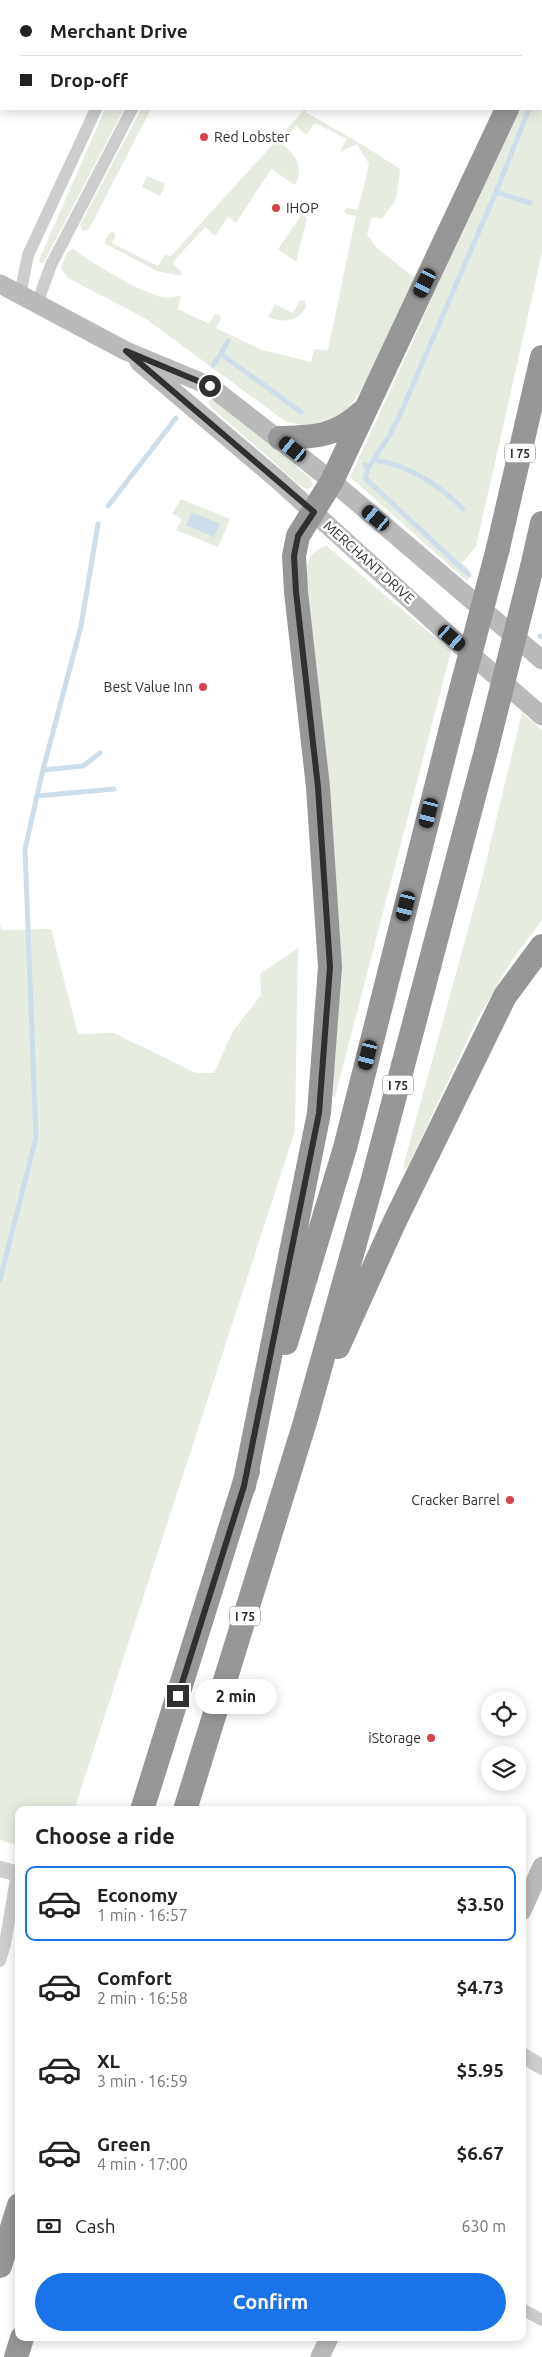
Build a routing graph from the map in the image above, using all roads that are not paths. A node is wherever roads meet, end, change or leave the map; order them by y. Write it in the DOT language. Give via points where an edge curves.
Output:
graph roads {
  1 [pos="96,110"];
  2 [pos="131,110"];
  3 [pos="507,110"];
  4 [pos="0,284"];
  5 [pos="20,295"];
  6 [pos="37,304"];
  7 [pos="126,351"];
  8 [pos="542,357"];
  9 [pos="365,410"];
  10 [pos="280,438"];
  11 [pos="332,481"];
  12 [pos="314,512"];
  13 [pos="542,523"];
  14 [pos="542,660"];
  15 [pos="542,716"];
  16 [pos="542,946"];
  17 [pos="305,1422"];
  18 [pos="244,1486"];
  19 [pos="143,1806"];
  20 [pos="186,1806"];
  21 [pos="542,1866"];
  22 [pos="0,1869"];
  23 [pos="15,1873"];
  24 [pos="15,1890"];
  25 [pos="526,1902"];
  26 [pos="0,1961"];
  27 [pos="526,2058"];
  28 [pos="542,2067"];
  29 [pos="15,2218"];
  30 [pos="0,2266"];
  31 [pos="526,2310"];
  32 [pos="542,2320"];
  33 [pos="21,2341"];
  34 [pos="328,2341"];
  35 [pos="16,2357"];
  36 [pos="320,2357"];
  1 -- 5 [label="street" via="28,255"];
  2 -- 6 [label="street" via="51,265"];
  3 -- 9 [label="highway"];
  4 -- 5 [label="main road, MERCHANT DRIVE"];
  5 -- 6 [label="main road, MERCHANT DRIVE"];
  6 -- 7 [label="main road, MERCHANT DRIVE"];
  7 -- 10 [label="main road, MERCHANT DRIVE" via="210,386"];
  7 -- 12 [label="main road, MERCHANT DRIVE"];
  8 -- 18 [label="highway, I 75, bridge" via="498,548 345,1148"];
  9 -- 10 [label="highway" via="339,430 323,435"];
  9 -- 11 [label="highway"];
  10 -- 11 [label="main road, MERCHANT DRIVE"];
  11 -- 12 [label="highway"];
  11 -- 14 [label="main road, MERCHANT DRIVE"];
  12 -- 15 [label="main road, MERCHANT DRIVE"];
  12 -- 18 [label="highway" via="298,536 294,556 318,787 330,967 319,1113"];
  13 -- 17 [label="highway, I 75, bridge" via="487,747"];
  16 -- 17 [label="highway" via="505,996 394,1223"];
  17 -- 20 [label="highway, I 75"];
  18 -- 19 [label="highway, I 75"];
  21 -- 25 [label="main road"];
  22 -- 23 [label="street"];
  24 -- 26 [label="street"];
  27 -- 28 [label="street"];
  29 -- 30 [label="highway"];
  31 -- 32 [label="street"];
  33 -- 35 [label="highway"];
  34 -- 36 [label="main road"];
}
